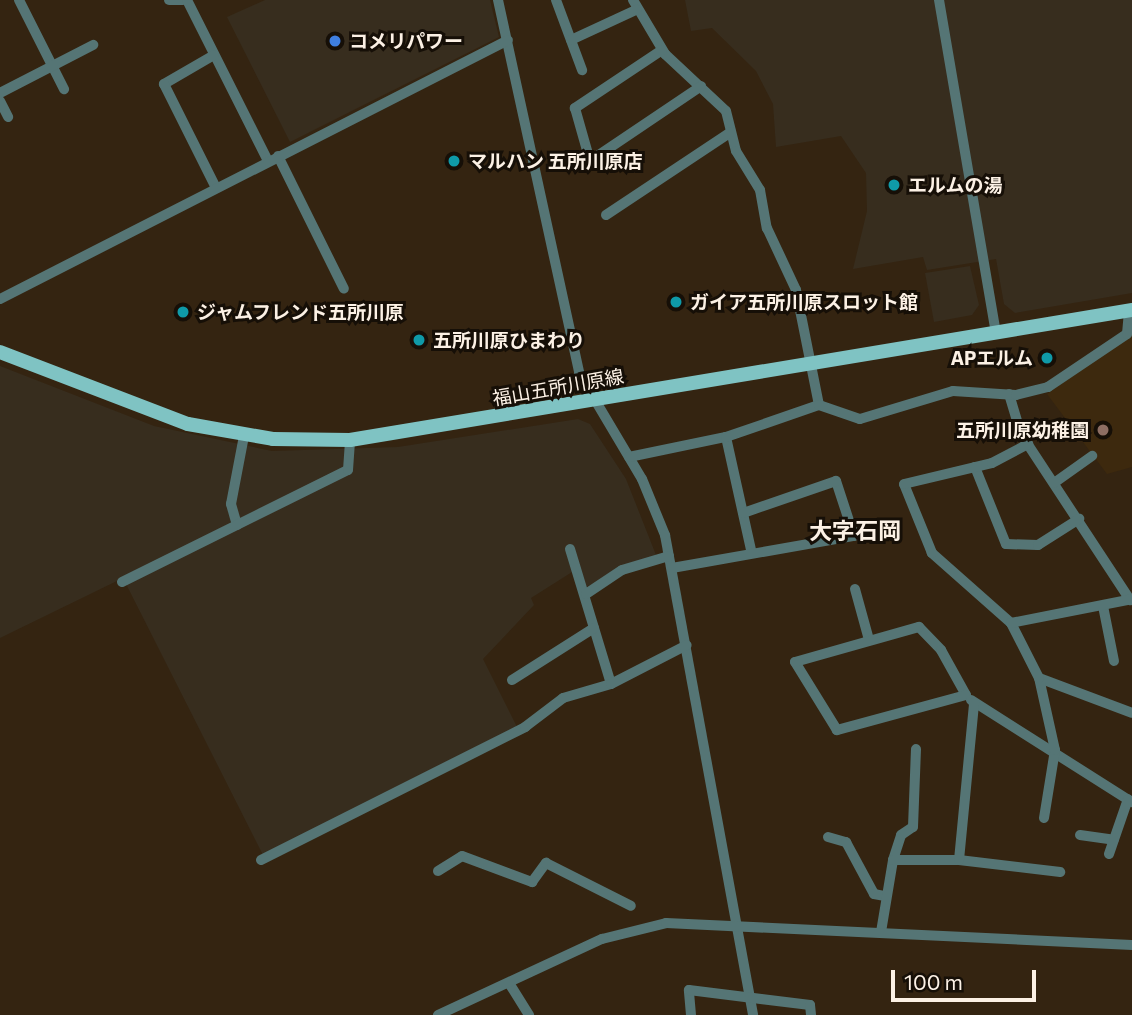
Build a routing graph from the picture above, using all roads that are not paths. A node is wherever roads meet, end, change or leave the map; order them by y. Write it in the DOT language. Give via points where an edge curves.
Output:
graph roads {
  1 [pos="19,0"];
  2 [pos="169,0"];
  3 [pos="185,0"];
  4 [pos="498,0"];
  5 [pos="556,0"];
  6 [pos="939,0"];
  7 [pos="634,5"];
  8 [pos="508,40"];
  9 [pos="571,40"];
  10 [pos="93,46"];
  11 [pos="662,50"];
  12 [pos="215,55"];
  13 [pos="53,66"];
  14 [pos="582,70"];
  15 [pos="701,86"];
  16 [pos="64,89"];
  17 [pos="0,93"];
  18 [pos="0,102"];
  19 [pos="8,117"];
  20 [pos="731,132"];
  21 [pos="273,158"];
  22 [pos="216,188"];
  23 [pos="606,215"];
  24 [pos="344,289"];
  25 [pos="0,299"];
  26 [pos="1130,310"];
  27 [pos="996,333"];
  28 [pos="0,352"];
  29 [pos="808,364"];
  30 [pos="1009,394"];
  31 [pos="592,401"];
  32 [pos="818,405"];
  33 [pos="244,436"];
  34 [pos="726,437"];
  35 [pos="350,440"];
  36 [pos="1028,444"];
  37 [pos="1092,456"];
  38 [pos="629,457"];
  39 [pos="975,467"];
  40 [pos="1054,483"];
  41 [pos="743,513"];
  42 [pos="1079,519"];
  43 [pos="237,525"];
  44 [pos="570,549"];
  45 [pos="751,550"];
  46 [pos="671,562"];
  47 [pos="122,582"];
  48 [pos="855,589"];
  49 [pos="586,594"];
  50 [pos="1131,600"];
  51 [pos="1103,606"];
  52 [pos="1011,623"];
  53 [pos="594,628"];
  54 [pos="869,640"];
  55 [pos="687,645"];
  56 [pos="1114,661"];
  57 [pos="1039,678"];
  58 [pos="512,680"];
  59 [pos="611,684"];
  60 [pos="970,699"];
  61 [pos="1132,713"];
  62 [pos="916,750"];
  63 [pos="1055,750"];
  64 [pos="1130,800"];
  65 [pos="1044,818"];
  66 [pos="1080,835"];
  67 [pos="828,837"];
  68 [pos="1114,840"];
  69 [pos="1109,854"];
  70 [pos="261,860"];
  71 [pos="893,860"];
  72 [pos="959,860"];
  73 [pos="438,871"];
  74 [pos="1060,872"];
  75 [pos="884,896"];
  76 [pos="631,905"];
  77 [pos="739,925"];
  78 [pos="881,932"];
  79 [pos="1132,945"];
  80 [pos="509,983"];
  81 [pos="750,997"];
  82 [pos="438,1015"];
  83 [pos="529,1015"];
  84 [pos="691,1015"];
  85 [pos="752,1015"];
  86 [pos="811,1015"];
  1 -- 13 [label="street"];
  2 -- 3 [label="street"];
  3 -- 12 [label="street"];
  4 -- 8 [label="street"];
  5 -- 9 [label="street"];
  6 -- 27 [label="street"];
  7 -- 9 [label="street"];
  7 -- 11 [label="street"];
  8 -- 21 [label="street"];
  8 -- 31 [label="street" via="575,360"];
  9 -- 14 [label="street"];
  10 -- 13 [label="street"];
  11 -- 15 [label="street"];
  11 -- 15 [label="street" via="575,108 590,161"];
  12 -- 21 [label="street"];
  12 -- 22 [label="street" via="164,84"];
  13 -- 16 [label="street"];
  13 -- 17 [label="street"];
  15 -- 20 [label="street" via="726,111"];
  18 -- 19 [label="street"];
  20 -- 23 [label="street"];
  20 -- 29 [label="street" via="796,290"];
  21 -- 22 [label="street"];
  21 -- 24 [label="street"];
  22 -- 25 [label="street"];
  26 -- 27 [label="main road, 福山五所川原線"];
  26 -- 30 [label="street" via="1127,334 1090,360 1048,387"];
  27 -- 29 [label="main road, 福山五所川原線"];
  28 -- 33 [label="main road, 福山五所川原線" via="154,413"];
  29 -- 31 [label="main road, 福山五所川原線"];
  29 -- 32 [label="street"];
  30 -- 32 [label="street" via="953,391 860,419"];
  30 -- 36 [label="street"];
  31 -- 35 [label="main road, 福山五所川原線"];
  31 -- 38 [label="street"];
  32 -- 34 [label="street"];
  33 -- 35 [label="main road, 福山五所川原線"];
  33 -- 43 [label="street" via="231,505"];
  34 -- 38 [label="street"];
  34 -- 41 [label="street"];
  35 -- 43 [label="street" via="348,470"];
  36 -- 39 [label="street"];
  36 -- 40 [label="street"];
  37 -- 40 [label="street"];
  38 -- 46 [label="street" via="656,507"];
  39 -- 42 [label="street" via="1006,544 1038,545"];
  39 -- 52 [label="street" via="904,484 932,554"];
  40 -- 42 [label="street"];
  41 -- 45 [label="street"];
  41 -- 45 [label="street" via="836,481 854,536"];
  42 -- 50 [label="street"];
  43 -- 47 [label="street"];
  44 -- 49 [label="street"];
  45 -- 46 [label="street"];
  46 -- 49 [label="street" via="622,570"];
  46 -- 55 [label="street"];
  48 -- 54 [label="street"];
  49 -- 53 [label="street"];
  50 -- 51 [label="street"];
  51 -- 52 [label="street"];
  51 -- 56 [label="street"];
  52 -- 57 [label="street"];
  53 -- 58 [label="street"];
  53 -- 59 [label="street"];
  54 -- 60 [label="street" via="919,627 941,650"];
  54 -- 60 [label="street" via="795,662 837,730"];
  55 -- 59 [label="street"];
  55 -- 77 [label="street"];
  57 -- 61 [label="street"];
  57 -- 63 [label="street"];
  59 -- 70 [label="street" via="564,698 525,727"];
  60 -- 63 [label="street"];
  60 -- 72 [label="street"];
  62 -- 71 [label="street" via="913,827 901,835"];
  63 -- 64 [label="street"];
  63 -- 65 [label="street"];
  64 -- 68 [label="street"];
  66 -- 68 [label="street"];
  67 -- 75 [label="street" via="846,842 874,894"];
  68 -- 69 [label="street"];
  71 -- 72 [label="street"];
  71 -- 75 [label="street"];
  72 -- 74 [label="street"];
  73 -- 76 [label="street" via="462,856 532,882 546,863"];
  75 -- 78 [label="street"];
  77 -- 78 [label="street"];
  77 -- 80 [label="street" via="642,926"];
  77 -- 81 [label="street"];
  78 -- 79 [label="street"];
  80 -- 82 [label="street"];
  80 -- 83 [label="street"];
  81 -- 84 [label="street" via="689,990"];
  81 -- 85 [label="street"];
  81 -- 86 [label="street" via="810,1005"];
}
